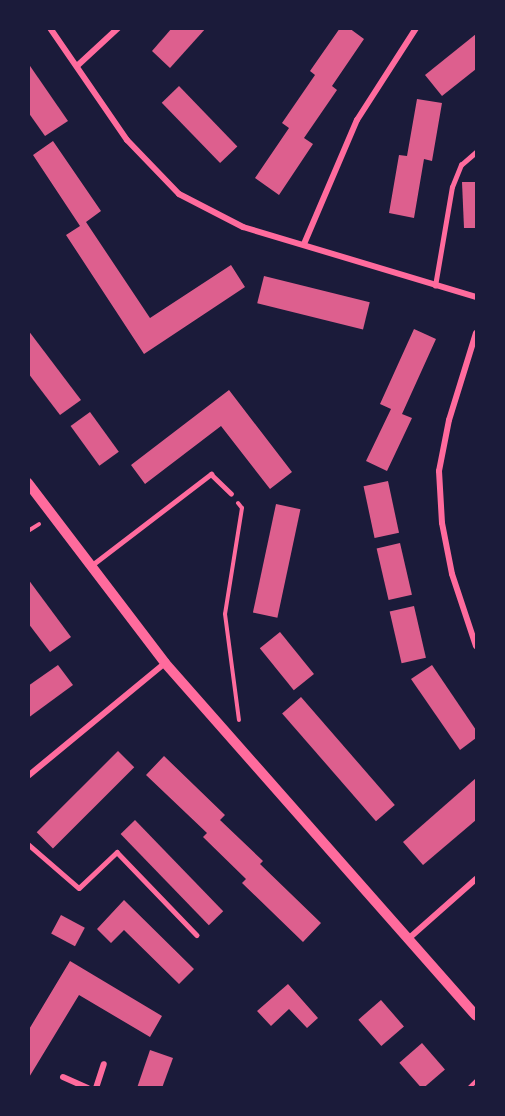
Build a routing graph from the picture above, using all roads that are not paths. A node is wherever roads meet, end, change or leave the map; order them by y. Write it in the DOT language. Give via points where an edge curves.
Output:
graph roads {
  1 [pos="50,28"];
  2 [pos="118,28"];
  3 [pos="416,28"];
  4 [pos="77,66"];
  5 [pos="477,152"];
  6 [pos="304,244"];
  7 [pos="435,286"];
  8 [pos="477,297"];
  9 [pos="477,333"];
  10 [pos="28,483"];
  11 [pos="231,493"];
  12 [pos="90,567"];
  13 [pos="477,646"];
  14 [pos="165,663"];
  15 [pos="28,776"];
  16 [pos="28,844"];
  17 [pos="477,879"];
  18 [pos="197,935"];
  19 [pos="407,941"];
  20 [pos="477,1016"];
  21 [pos="104,1064"];
  22 [pos="63,1077"];
  23 [pos="88,1088"];
  24 [pos="96,1088"];
  1 -- 4 [label="street"];
  2 -- 4 [label="street"];
  3 -- 6 [label="street" via="357,120"];
  4 -- 6 [label="street" via="127,140 179,194 243,226"];
  5 -- 7 [label="lane" via="461,165 452,187"];
  6 -- 7 [label="street" via="415,276"];
  7 -- 8 [label="street"];
  9 -- 13 [label="street" via="449,420 439,471 442,523 452,574"];
  10 -- 12 [label="street"];
  11 -- 12 [label="lane" via="211,474"];
  12 -- 14 [label="street"];
  14 -- 15 [label="street"];
  14 -- 19 [label="street"];
  16 -- 18 [label="lane" via="79,888 117,852"];
  17 -- 19 [label="street"];
  19 -- 20 [label="street"];
  21 -- 24 [label="street"];
  22 -- 23 [label="street"];
}
